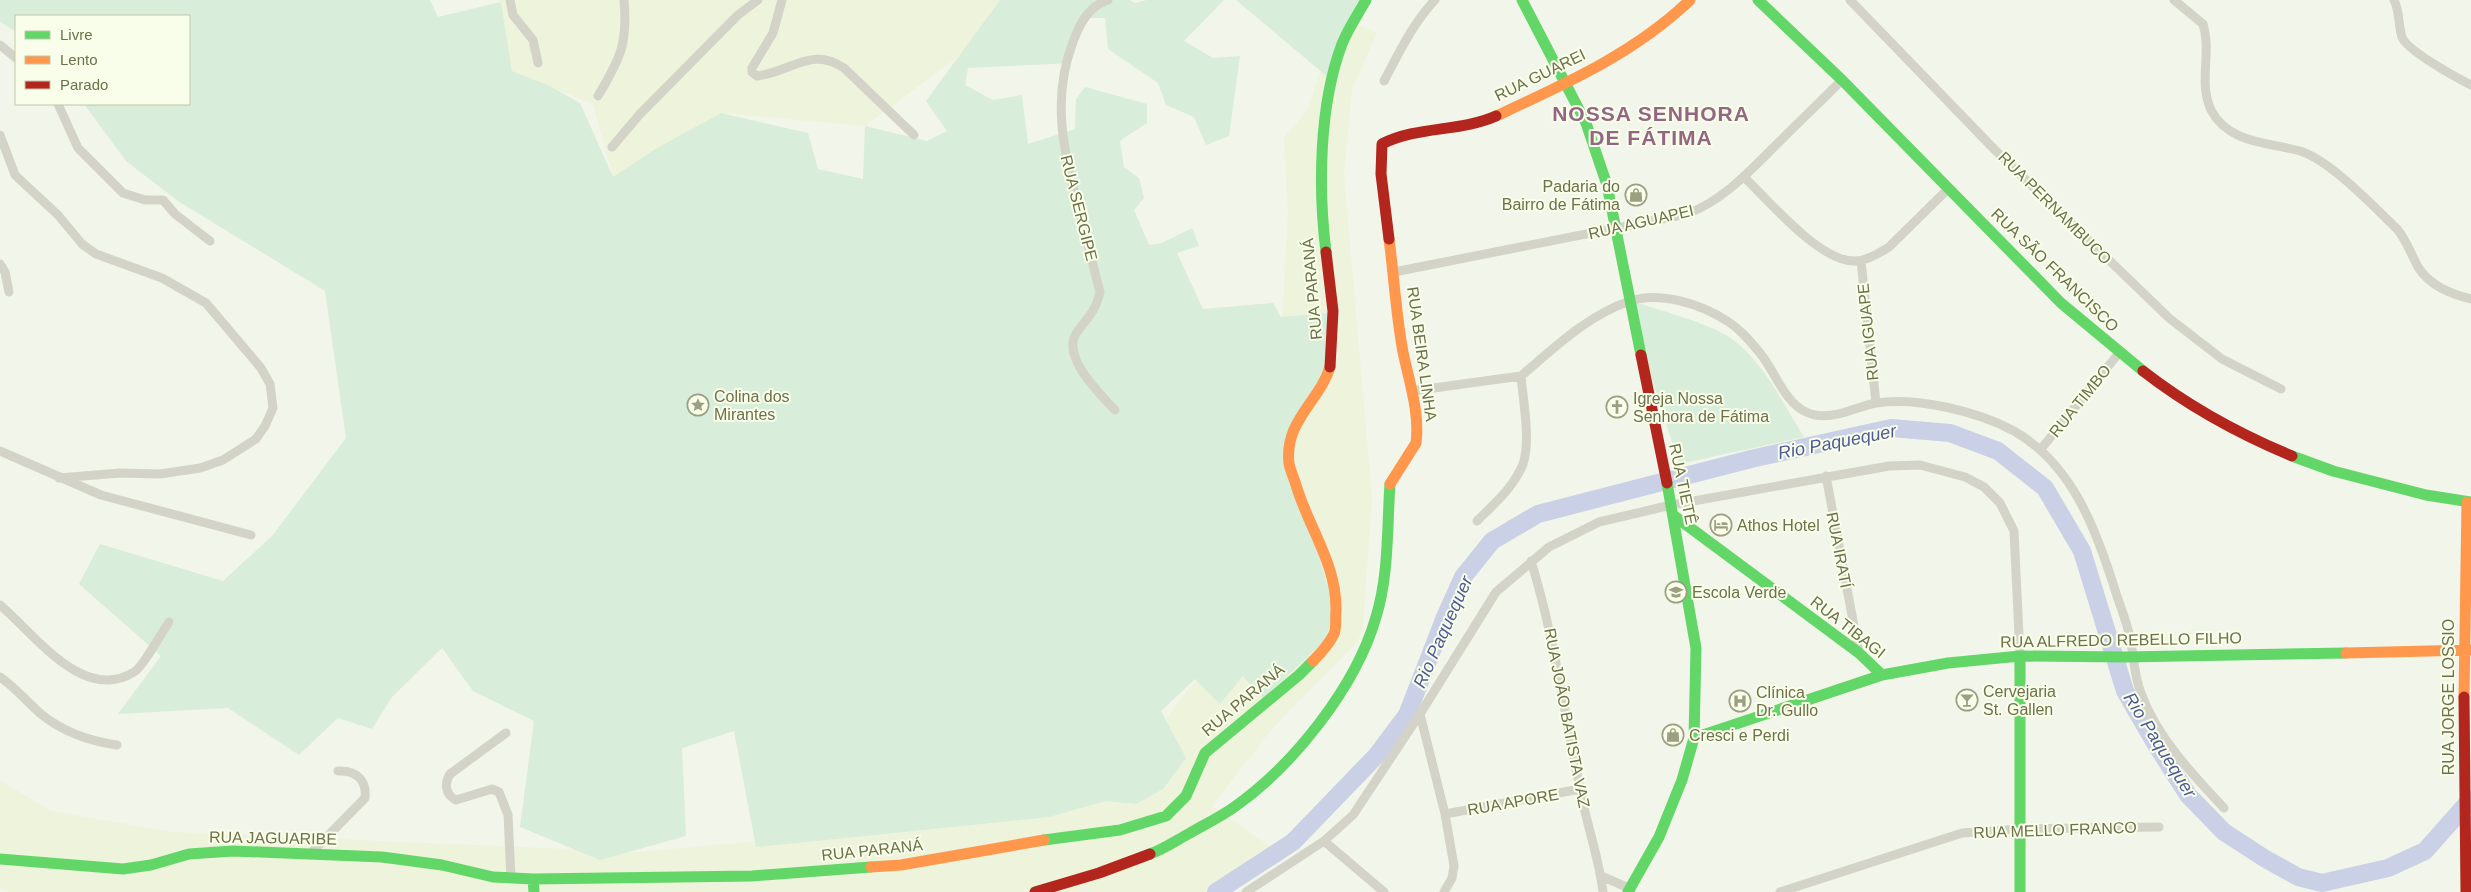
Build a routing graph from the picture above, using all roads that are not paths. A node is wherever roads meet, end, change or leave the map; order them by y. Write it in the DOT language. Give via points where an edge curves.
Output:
graph roads {
  1 [pos="510,0"];
  2 [pos="624,0"];
  3 [pos="758,0"];
  4 [pos="782,0"];
  5 [pos="1108,0"];
  6 [pos="1366,0"];
  7 [pos="1435,0"];
  8 [pos="1522,0"];
  9 [pos="1690,0"];
  10 [pos="1758,0"];
  11 [pos="1850,0"];
  12 [pos="2174,0"];
  13 [pos="2394,0"];
  14 [pos="0,45"];
  15 [pos="15,57"];
  16 [pos="538,63"];
  17 [pos="1842,80"];
  18 [pos="1384,81"];
  19 [pos="1566,83"];
  20 [pos="2471,85"];
  21 [pos="598,96"];
  22 [pos="58,105"];
  23 [pos="0,135"];
  24 [pos="914,135"];
  25 [pos="1387,140"];
  26 [pos="612,147"];
  27 [pos="1744,177"];
  28 [pos="1949,188"];
  29 [pos="1616,228"];
  30 [pos="210,241"];
  31 [pos="1861,261"];
  32 [pos="0,264"];
  33 [pos="1394,272"];
  34 [pos="9,292"];
  35 [pos="2471,299"];
  36 [pos="1631,301"];
  37 [pos="2119,353"];
  38 [pos="1522,376"];
  39 [pos="2281,389"];
  40 [pos="1412,391"];
  41 [pos="1876,403"];
  42 [pos="1115,410"];
  43 [pos="2041,449"];
  44 [pos="0,451"];
  45 [pos="1826,476"];
  46 [pos="59,478"];
  47 [pos="2469,502"];
  48 [pos="1672,510"];
  49 [pos="1477,521"];
  50 [pos="251,535"];
  51 [pos="1531,560"];
  52 [pos="0,604"];
  53 [pos="169,622"];
  54 [pos="2467,650"];
  55 [pos="1858,653"];
  56 [pos="2020,656"];
  57 [pos="2129,657"];
  58 [pos="1882,675"];
  59 [pos="0,677"];
  60 [pos="1420,714"];
  61 [pos="506,733"];
  62 [pos="1694,738"];
  63 [pos="117,745"];
  64 [pos="338,771"];
  65 [pos="1580,789"];
  66 [pos="2224,808"];
  67 [pos="1446,814"];
  68 [pos="2468,826"];
  69 [pos="2159,827"];
  70 [pos="2019,829"];
  71 [pos="1324,841"];
  72 [pos="310,854"];
  73 [pos="0,859"];
  74 [pos="1601,876"];
  75 [pos="511,878"];
  76 [pos="533,879"];
  77 [pos="1630,890"];
  78 [pos="534,892"];
  79 [pos="1035,892"];
  80 [pos="1246,892"];
  81 [pos="1384,892"];
  82 [pos="1444,892"];
  83 [pos="1603,892"];
  84 [pos="1780,892"];
  85 [pos="2020,892"];
  86 [pos="2466,892"];
  1 -- 16 [label="street" via="513,14 533,40"];
  2 -- 21 [label="street" via="626,30 622,50"];
  3 -- 26 [label="street" via="738,15"];
  4 -- 24 [label="street" via="774,32 752,72 757,76 821,57 832,60"];
  5 -- 42 [label="street, RUA SERGIPE" via="1086,14 1079,26 1069,52 1060,104 1065,154 1100,292 1096,308 1076,333 1073,342 1075,358"];
  6 -- 76 [label="street, RUA PARANÁ" via="1342,43 1324,131 1320,183 1333,311 1332,360 1327,378 1302,412 1292,438 1289,463 1299,496 1328,560 1336,595 1335,632 1325,648 1298,675 1205,753 1186,796 1176,808 1166,816 1120,830 1060,837 902,865 734,877"];
  7 -- 18 [label="street" via="1401,48"];
  8 -- 19 [label="street, RUA TIETÊ"];
  9 -- 19 [label="street, RUA GUAREI" via="1659,29"];
  10 -- 17 [label="street, RUA SÃO FRANCISCO"];
  11 -- 39 [label="street, RUA PERNAMBUCO" via="1994,149 2162,312 2222,359"];
  12 -- 35 [label="street" via="2203,24 2205,89 2217,120 2238,136 2301,151 2322,162 2397,229 2426,278 2445,291"];
  13 -- 20 [label="street" via="2405,44"];
  14 -- 15 [label="street"];
  17 -- 27 [label="street, RUA AGUAPEI"];
  17 -- 28 [label="street, RUA SÃO FRANCISCO"];
  19 -- 25 [label="street, RUA GUAREI" via="1479,122"];
  19 -- 29 [label="street, RUA TIETÊ" via="1598,154"];
  22 -- 30 [label="street" via="78,148 123,193 145,200 163,200 175,214"];
  23 -- 46 [label="street" via="15,175 82,244 96,254 162,278 206,303 261,368 270,384 273,408 266,426 256,439 223,460 200,468 160,474 120,473"];
  25 -- 33 [label="street, RUA BEIRA LINHA" via="1382,144 1381,174"];
  27 -- 29 [label="street, RUA AGUAPEI" via="1698,210"];
  27 -- 31 [label="street" via="1809,240 1832,256"];
  28 -- 31 [label="street" via="1889,247"];
  28 -- 37 [label="street, RUA SÃO FRANCISCO" via="2061,303"];
  29 -- 33 [label="street, RUA AGUAPEI"];
  29 -- 36 [label="street, RUA TIETÊ"];
  31 -- 41 [label="street, RUA IGUAPE"];
  32 -- 34 [label="street" via="6,272"];
  33 -- 40 [label="street, RUA BEIRA LINHA" via="1403,351"];
  36 -- 38 [label="street" via="1580,328"];
  36 -- 41 [label="street" via="1668,299 1697,306 1727,321 1765,359 1788,397 1805,412 1820,416 1841,414"];
  36 -- 48 [label="street, RUA TIETÊ"];
  37 -- 43 [label="street, RUA TIMBO"];
  37 -- 47 [label="street, RUA SÃO FRANCISCO" via="2202,412 2258,442 2344,473"];
  38 -- 40 [label="street"];
  38 -- 49 [label="street" via="1524,462 1508,489"];
  40 -- 79 [label="street, RUA BEIRA LINHA" via="1416,443 1390,482 1383,582 1377,615 1350,679 1324,717 1277,770 1233,808 1156,852"];
  41 -- 43 [label="street" via="1958,410 2013,431"];
  43 -- 57 [label="street" via="2079,499 2107,562 2130,637"];
  44 -- 46 [label="street"];
  45 -- 48 [label="street"];
  45 -- 55 [label="street, RUA IRATÍ"];
  45 -- 56 [label="street" via="1888,466 1920,465 1965,477 1984,487 2000,502 2014,532"];
  46 -- 50 [label="street" via="101,495"];
  47 -- 54 [label="street, RUA JORGE LOSSIO"];
  48 -- 51 [label="street" via="1599,522 1549,547"];
  48 -- 55 [label="street, RUA TIBAGI"];
  48 -- 62 [label="street, RUA TIETÊ" via="1696,648"];
  51 -- 60 [label="street" via="1496,592"];
  51 -- 65 [label="street, RUA JOÃO BATISTA VAZ" via="1547,613"];
  52 -- 53 [label="street" via="50,653 74,671 94,680 113,680 135,672"];
  54 -- 57 [label="street, RUA ALFREDO REBELLO FILHO"];
  54 -- 68 [label="street, RUA JORGE LOSSIO" via="2465,781"];
  55 -- 58 [label="street, RUA TIBAGI"];
  56 -- 57 [label="street, RUA ALFREDO REBELLO FILHO"];
  56 -- 58 [label="street, RUA ALFREDO REBELLO FILHO" via="1948,663"];
  56 -- 70 [label="street"];
  57 -- 66 [label="street" via="2141,695 2156,723"];
  58 -- 62 [label="street, RUA ALFREDO REBELLO FILHO"];
  59 -- 63 [label="street" via="66,731"];
  60 -- 67 [label="street"];
  60 -- 71 [label="street" via="1353,815"];
  61 -- 75 [label="street" via="450,774 446,789 456,800 492,789 498,792 508,815"];
  62 -- 77 [label="street, RUA TIETÊ" via="1660,837"];
  64 -- 72 [label="street" via="348,770 360,778 364,783 365,798"];
  65 -- 67 [label="street, RUA APORE"];
  65 -- 74 [label="street, RUA JOÃO BATISTA VAZ"];
  67 -- 82 [label="street" via="1454,866"];
  68 -- 86 [label="street, RUA JORGE LOSSIO"];
  69 -- 70 [label="street, RUA MELLO FRANCO"];
  70 -- 84 [label="street, RUA MELLO FRANCO" via="1962,833"];
  70 -- 85 [label="street"];
  71 -- 80 [label="street"];
  71 -- 81 [label="street"];
  72 -- 73 [label="street, RUA JAGUARIBE" via="210,851 123,869"];
  72 -- 75 [label="street, RUA JAGUARIBE" via="382,857"];
  74 -- 77 [label="street"];
  74 -- 83 [label="street, RUA JOÃO BATISTA VAZ"];
  75 -- 76 [label="street, RUA JAGUARIBE"];
  76 -- 78 [label="street"];
}
